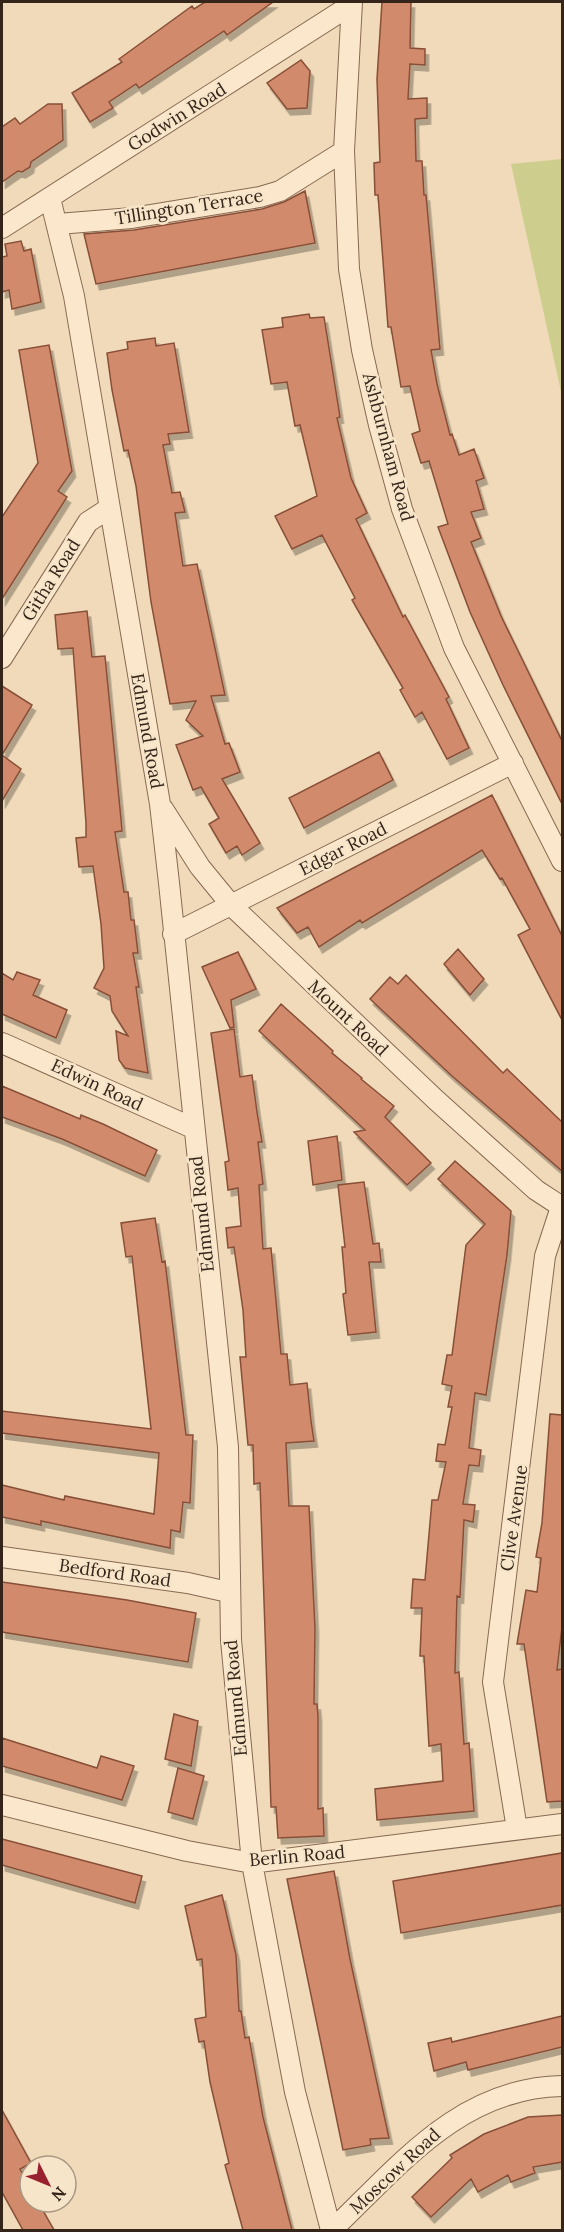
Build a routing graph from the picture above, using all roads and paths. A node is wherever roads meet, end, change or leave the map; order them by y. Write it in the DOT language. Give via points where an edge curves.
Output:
graph roads {
  1 [pos="351,3"];
  2 [pos="344,151"];
  3 [pos="50,198"];
  4 [pos="58,224"];
  5 [pos="2,228"];
  6 [pos="108,509"];
  7 [pos="2,658"];
  8 [pos="513,764"];
  9 [pos="160,804"];
  10 [pos="562,861"];
  11 [pos="232,906"];
  12 [pos="173,934"];
  13 [pos="2,1043"];
  14 [pos="193,1128"];
  15 [pos="562,1207"];
  16 [pos="2,1557"];
  17 [pos="228,1592"];
  18 [pos="2,1804"];
  19 [pos="562,1824"];
  20 [pos="517,1830"];
  21 [pos="252,1863"];
  22 [pos="562,2086"];
  23 [pos="332,2230"];
  1 -- 2 [label="street, Ashburnham Road"];
  1 -- 3 [label="street, Godwin Road"];
  2 -- 4 [label="street, Tillington Terrace" via="280,191 260,197 132,218"];
  2 -- 8 [label="street, Ashburnham Road" via="349,268 379,425 429,586 454,648"];
  3 -- 4 [label="street, Edmund Road"];
  3 -- 5 [label="street, Godwin Road"];
  4 -- 6 [label="street, Edmund Road" via="74,296"];
  6 -- 7 [label="street, Githa Road" via="87,522"];
  6 -- 9 [label="street, Edmund Road"];
  8 -- 10 [label="street, Ashburnham Road"];
  8 -- 11 [label="street, Edgar Road"];
  9 -- 11 [label="street, Mount Road" via="200,867"];
  9 -- 12 [label="street, Edmund Road"];
  11 -- 12 [label="street, Edgar Road"];
  11 -- 15 [label="street, Mount Road" via="436,1100 536,1190"];
  12 -- 14 [label="street, Edmund Road"];
  13 -- 14 [label="street, Edwin Road"];
  14 -- 17 [label="street, Edmund Road" via="228,1447"];
  15 -- 20 [label="street, Clive Avenue" via="545,1256 493,1682"];
  16 -- 17 [label="street, Bedford Road"];
  17 -- 21 [label="street, Edmund Road"];
  18 -- 21 [label="street, Berlin Road" via="187,1851"];
  19 -- 20 [label="street, Berlin Road"];
  20 -- 21 [label="street, Berlin Road"];
  21 -- 23 [label="street, Edmund Road" via="295,2092"];
  22 -- 23 [label="street, Moscow Road" via="512,2092 447,2123"];
}
